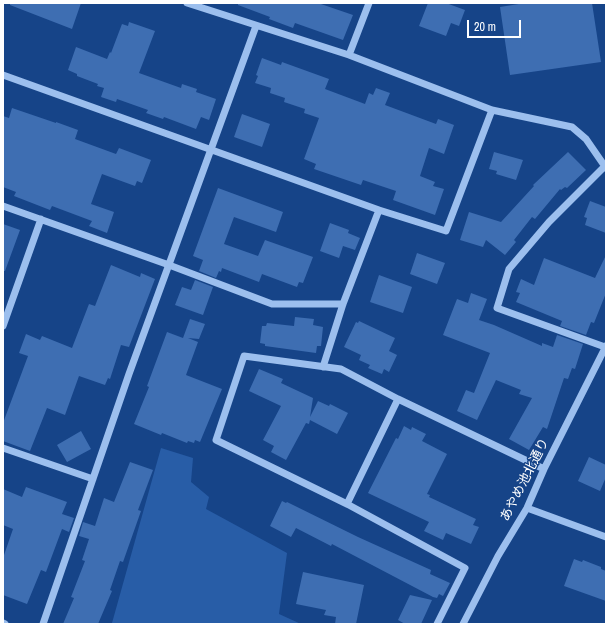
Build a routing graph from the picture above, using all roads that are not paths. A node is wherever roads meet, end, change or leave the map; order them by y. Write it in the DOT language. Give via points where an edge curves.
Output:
graph roads {
  1 [pos="187,3"];
  2 [pos="369,3"];
  3 [pos="256,26"];
  4 [pos="349,55"];
  5 [pos="3,75"];
  6 [pos="492,110"];
  7 [pos="212,149"];
  8 [pos="605,167"];
  9 [pos="3,206"];
  10 [pos="379,210"];
  11 [pos="40,219"];
  12 [pos="169,265"];
  13 [pos="343,304"];
  14 [pos="3,326"];
  15 [pos="606,347"];
  16 [pos="323,366"];
  17 [pos="398,399"];
  18 [pos="3,448"];
  19 [pos="544,469"];
  20 [pos="93,479"];
  21 [pos="347,504"];
  22 [pos="527,508"];
  23 [pos="606,537"];
  24 [pos="42,624"];
  25 [pos="437,624"];
  26 [pos="463,624"];
  1 -- 3 [label="street"];
  2 -- 4 [label="street"];
  3 -- 4 [label="street"];
  3 -- 7 [label="street"];
  4 -- 6 [label="street"];
  5 -- 7 [label="street"];
  6 -- 8 [label="street" via="572,127 586,139"];
  6 -- 10 [label="street" via="446,232"];
  7 -- 10 [label="street"];
  7 -- 12 [label="street"];
  8 -- 15 [label="street" via="549,222 509,269 497,308"];
  9 -- 11 [label="street"];
  10 -- 13 [label="street"];
  11 -- 12 [label="street"];
  11 -- 14 [label="street"];
  12 -- 13 [label="street" via="272,304"];
  12 -- 20 [label="street"];
  13 -- 16 [label="street"];
  15 -- 19 [label="street, あやめ池北通り"];
  16 -- 17 [label="street" via="341,369"];
  16 -- 21 [label="street" via="244,356 216,440"];
  17 -- 19 [label="street"];
  17 -- 21 [label="street"];
  18 -- 20 [label="street"];
  19 -- 22 [label="street, あやめ池北通り"];
  20 -- 24 [label="street"];
  21 -- 25 [label="street" via="465,568"];
  22 -- 23 [label="street"];
  22 -- 26 [label="street, あやめ池北通り" via="498,556"];
}
